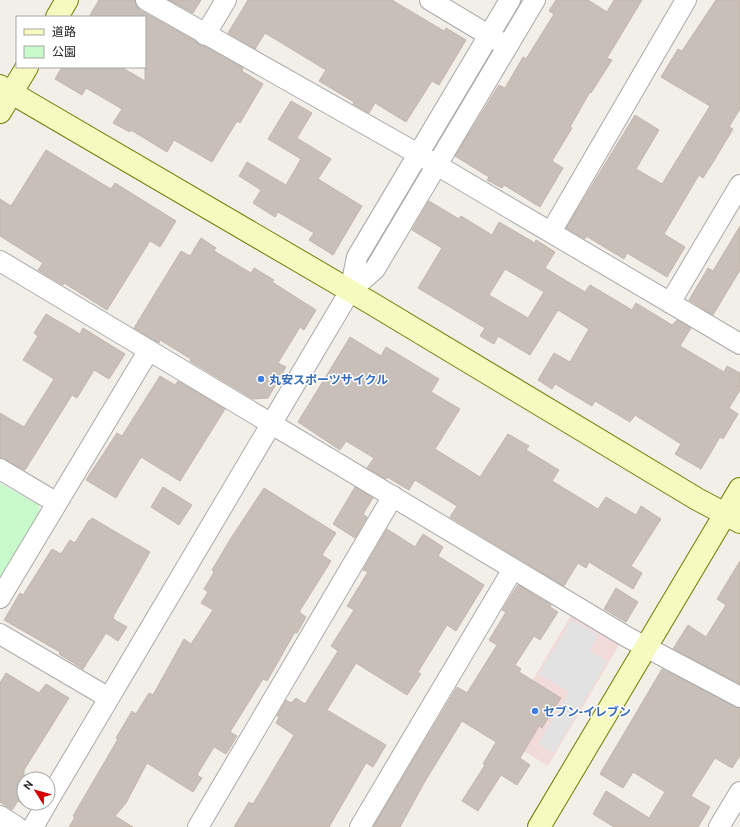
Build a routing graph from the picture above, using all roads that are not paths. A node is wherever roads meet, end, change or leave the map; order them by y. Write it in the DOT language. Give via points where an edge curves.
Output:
graph roads {
  1 [pos="67,0"];
  2 [pos="146,0"];
  3 [pos="226,0"];
  4 [pos="430,0"];
  5 [pos="510,0"];
  6 [pos="535,0"];
  7 [pos="686,0"];
  8 [pos="58,16"];
  9 [pos="205,35"];
  10 [pos="489,35"];
  11 [pos="508,46"];
  12 [pos="26,68"];
  13 [pos="6,89"];
  14 [pos="0,112"];
  15 [pos="418,154"];
  16 [pos="437,165"];
  17 [pos="740,185"];
  18 [pos="551,232"];
  19 [pos="0,261"];
  20 [pos="350,291"];
  21 [pos="670,303"];
  22 [pos="740,344"];
  23 [pos="149,350"];
  24 [pos="272,423"];
  25 [pos="0,469"];
  26 [pos="740,489"];
  27 [pos="393,496"];
  28 [pos="57,503"];
  29 [pos="733,518"];
  30 [pos="513,569"];
  31 [pos="0,598"];
  32 [pos="0,634"];
  33 [pos="645,647"];
  34 [pos="740,696"];
  35 [pos="109,698"];
  36 [pos="56,787"];
  37 [pos="740,792"];
  38 [pos="42,811"];
  39 [pos="0,816"];
  40 [pos="17,827"];
  41 [pos="33,827"];
  42 [pos="198,827"];
  43 [pos="360,827"];
  44 [pos="539,827"];
  45 [pos="719,827"];
  1 -- 8 [label="street"];
  2 -- 9 [label="street"];
  3 -- 9 [label="street"];
  4 -- 10 [label="street"];
  5 -- 10 [label="street"];
  6 -- 11 [label="street"];
  7 -- 18 [label="street"];
  9 -- 15 [label="street"];
  10 -- 11 [label="street"];
  10 -- 15 [label="street"];
  11 -- 16 [label="street"];
  12 -- 13 [label="street"];
  13 -- 14 [label="street"];
  13 -- 20 [label="street"];
  15 -- 16 [label="street"];
  15 -- 20 [label="street" via="357,257"];
  16 -- 18 [label="street"];
  16 -- 20 [label="street" via="376,269"];
  17 -- 21 [label="street"];
  18 -- 21 [label="street"];
  19 -- 23 [label="street"];
  20 -- 24 [label="street"];
  20 -- 29 [label="street"];
  21 -- 22 [label="street"];
  23 -- 24 [label="street"];
  23 -- 28 [label="street"];
  24 -- 27 [label="street"];
  24 -- 35 [label="street"];
  25 -- 28 [label="street"];
  26 -- 29 [label="street"];
  27 -- 30 [label="street"];
  27 -- 42 [label="street"];
  28 -- 31 [label="street"];
  29 -- 33 [label="street"];
  30 -- 33 [label="street"];
  30 -- 43 [label="street"];
  32 -- 35 [label="street"];
  33 -- 34 [label="street"];
  33 -- 44 [label="street"];
  35 -- 36 [label="street"];
  37 -- 45 [label="street"];
  38 -- 41 [label="street"];
  39 -- 40 [label="street"];
}
